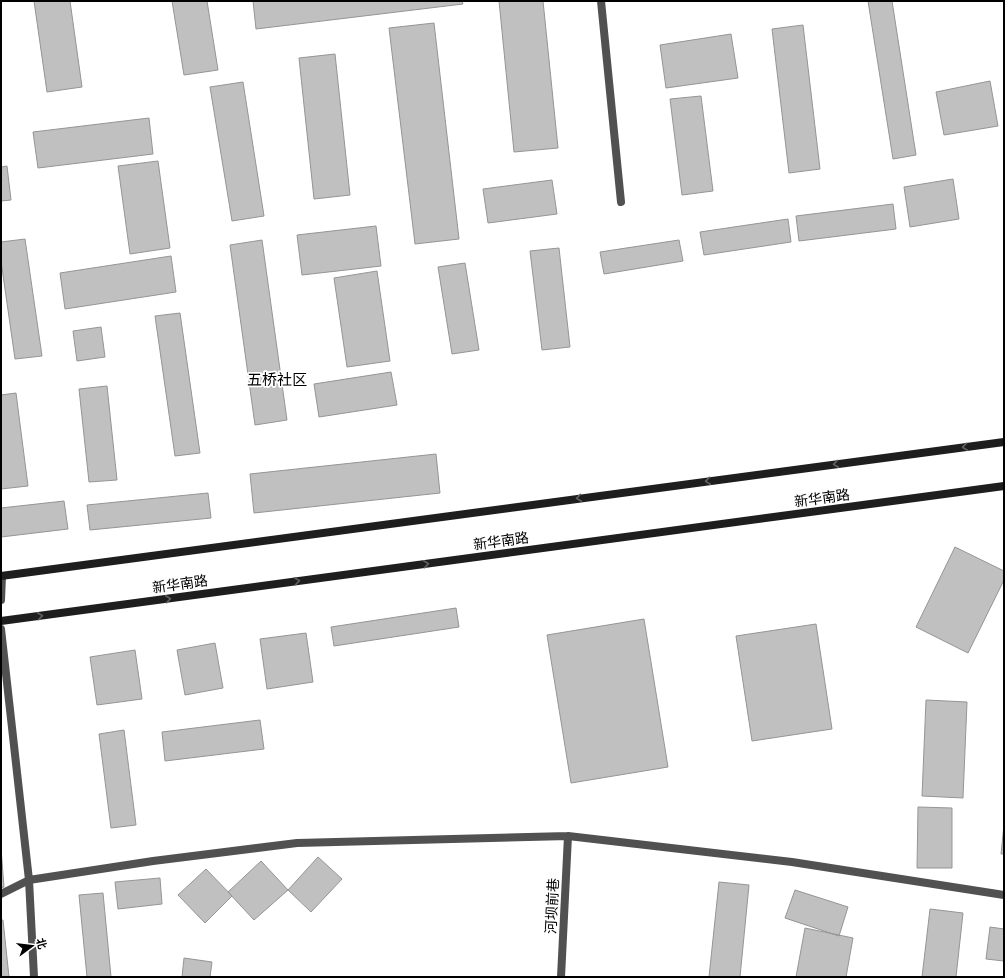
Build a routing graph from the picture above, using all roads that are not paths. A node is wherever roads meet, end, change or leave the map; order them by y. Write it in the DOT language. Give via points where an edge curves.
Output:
graph roads {
  1 [pos="601,1"];
  2 [pos="621,202"];
  3 [pos="1004,442"];
  4 [pos="1004,486"];
  5 [pos="2,576"];
  6 [pos="1,600"];
  7 [pos="1,621"];
  8 [pos="1,629"];
  9 [pos="568,836"];
  10 [pos="29,880"];
  11 [pos="1,894"];
  12 [pos="1004,896"];
  13 [pos="34,977"];
  14 [pos="561,977"];
  1 -- 2 [label="street"];
  3 -- 5 [label="main road, one-way"];
  7 -- 4 [label="main road, 新华南路, one-way"];
  5 -- 6 [label="street"];
  8 -- 10 [label="street"];
  9 -- 10 [label="street" via="297,843"];
  9 -- 12 [label="street" via="792,862"];
  9 -- 14 [label="street, 河坝前巷"];
  10 -- 11 [label="street"];
  10 -- 13 [label="street"];
}
